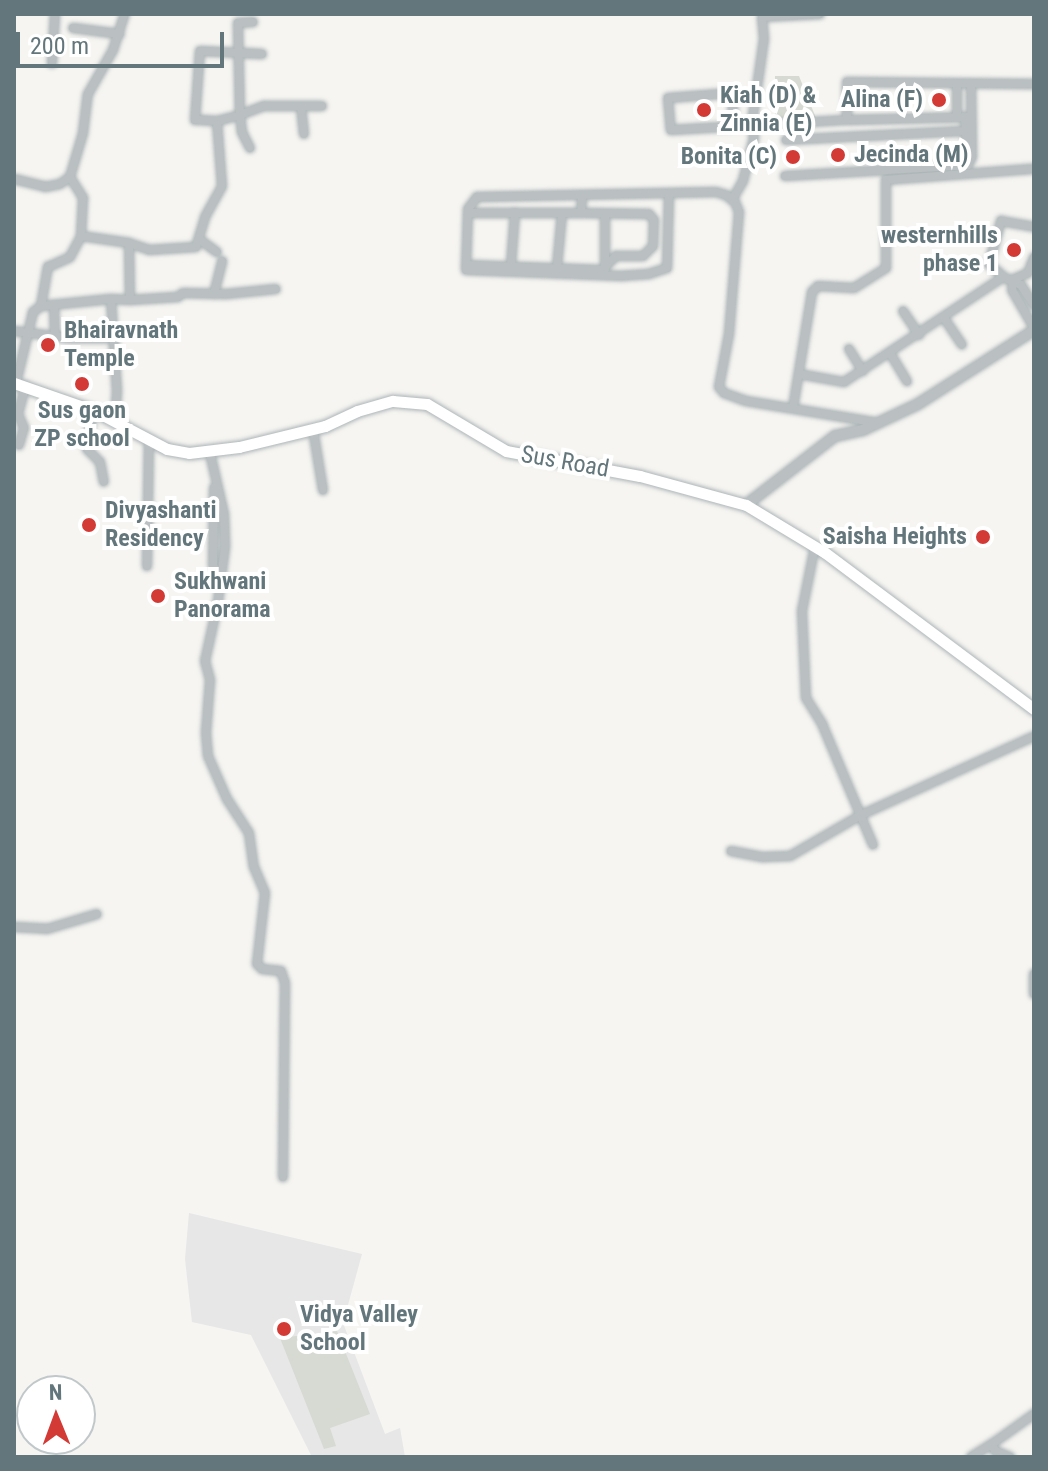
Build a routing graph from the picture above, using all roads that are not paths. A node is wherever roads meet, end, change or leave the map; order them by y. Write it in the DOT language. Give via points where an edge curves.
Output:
graph roads {
  1 [pos="55,14"];
  2 [pos="125,14"];
  3 [pos="820,14"];
  4 [pos="253,22"];
  5 [pos="73,28"];
  6 [pos="120,34"];
  7 [pos="262,54"];
  8 [pos="239,55"];
  9 [pos="52,63"];
  10 [pos="957,84"];
  11 [pos="971,84"];
  12 [pos="1034,84"];
  13 [pos="301,106"];
  14 [pos="322,106"];
  15 [pos="240,115"];
  16 [pos="964,117"];
  17 [pos="847,120"];
  18 [pos="217,121"];
  19 [pos="752,123"];
  20 [pos="734,125"];
  21 [pos="965,131"];
  22 [pos="304,134"];
  23 [pos="786,140"];
  24 [pos="250,148"];
  25 [pos="968,165"];
  26 [pos="1034,169"];
  27 [pos="785,176"];
  28 [pos="70,177"];
  29 [pos="14,179"];
  30 [pos="60,184"];
  31 [pos="77,189"];
  32 [pos="669,194"];
  33 [pos="582,197"];
  34 [pos="732,200"];
  35 [pos="515,212"];
  36 [pos="468,213"];
  37 [pos="562,213"];
  38 [pos="581,213"];
  39 [pos="605,214"];
  40 [pos="1034,227"];
  41 [pos="81,236"];
  42 [pos="199,239"];
  43 [pos="129,243"];
  44 [pos="217,252"];
  45 [pos="1034,257"];
  46 [pos="222,261"];
  47 [pos="466,265"];
  48 [pos="511,265"];
  49 [pos="557,267"];
  50 [pos="605,269"];
  51 [pos="1010,279"];
  52 [pos="276,289"];
  53 [pos="214,294"];
  54 [pos="111,299"];
  55 [pos="130,300"];
  56 [pos="1034,305"];
  57 [pos="41,306"];
  58 [pos="54,306"];
  59 [pos="903,311"];
  60 [pos="944,318"];
  61 [pos="1034,329"];
  62 [pos="14,331"];
  63 [pos="28,333"];
  64 [pos="919,335"];
  65 [pos="55,336"];
  66 [pos="114,338"];
  67 [pos="962,345"];
  68 [pos="849,349"];
  69 [pos="890,353"];
  70 [pos="863,371"];
  71 [pos="799,374"];
  72 [pos="907,381"];
  73 [pos="19,384"];
  74 [pos="793,408"];
  75 [pos="93,410"];
  76 [pos="115,423"];
  77 [pos="879,423"];
  78 [pos="313,429"];
  79 [pos="149,440"];
  80 [pos="19,445"];
  81 [pos="210,453"];
  82 [pos="104,482"];
  83 [pos="323,490"];
  84 [pos="746,505"];
  85 [pos="815,546"];
  86 [pos="147,566"];
  87 [pos="1034,709"];
  88 [pos="1034,736"];
  89 [pos="861,815"];
  90 [pos="873,845"];
  91 [pos="731,851"];
  92 [pos="97,914"];
  93 [pos="14,927"];
  94 [pos="1034,974"];
  95 [pos="1034,994"];
  96 [pos="283,1177"];
  97 [pos="1034,1414"];
  98 [pos="992,1444"];
  99 [pos="971,1457"];
  100 [pos="1010,1457"];
  1 -- 9 [label="street"];
  2 -- 6 [label="street"];
  3 -- 19 [label="street" via="762,17 764,39"];
  4 -- 8 [label="street" via="238,23"];
  5 -- 6 [label="street"];
  6 -- 28 [label="street" via="88,94"];
  7 -- 8 [label="street"];
  8 -- 15 [label="street"];
  8 -- 18 [label="street" via="200,51 195,120"];
  10 -- 11 [label="street"];
  10 -- 16 [label="street"];
  10 -- 17 [label="street" via="847,82"];
  11 -- 12 [label="street"];
  11 -- 16 [label="street"];
  13 -- 14 [label="street"];
  13 -- 15 [label="street" via="264,106"];
  13 -- 22 [label="street"];
  15 -- 18 [label="street"];
  15 -- 24 [label="street"];
  16 -- 17 [label="street"];
  16 -- 21 [label="street"];
  16 -- 25 [label="street" via="972,157"];
  17 -- 19 [label="street"];
  18 -- 42 [label="street" via="222,186"];
  19 -- 20 [label="street"];
  19 -- 34 [label="street" via="747,167"];
  20 -- 20 [label="street" via="732,93 668,98 669,130"];
  21 -- 23 [label="street"];
  21 -- 25 [label="street"];
  25 -- 27 [label="street"];
  26 -- 71 [label="street" via="888,178 885,270 854,288 814,289"];
  28 -- 30 [label="street"];
  28 -- 31 [label="street"];
  29 -- 30 [label="street" via="45,187"];
  30 -- 31 [label="street"];
  31 -- 41 [label="street" via="85,211"];
  32 -- 33 [label="street"];
  32 -- 34 [label="street" via="716,192"];
  32 -- 47 [label="street" via="667,268 623,276 473,273"];
  33 -- 36 [label="street" via="477,197"];
  33 -- 38 [label="street"];
  34 -- 74 [label="street" via="739,212 719,387 733,398"];
  35 -- 36 [label="street"];
  35 -- 37 [label="street"];
  35 -- 48 [label="street"];
  36 -- 47 [label="street"];
  37 -- 38 [label="street"];
  37 -- 49 [label="street"];
  38 -- 39 [label="street"];
  39 -- 50 [label="street"];
  39 -- 50 [label="street" via="649,214 654,220 650,250 643,256 616,256"];
  40 -- 51 [label="street" via="1001,221 989,264"];
  41 -- 43 [label="street"];
  41 -- 57 [label="street" via="70,257 48,267"];
  42 -- 43 [label="street" via="192,249 149,250"];
  42 -- 44 [label="street"];
  43 -- 55 [label="street"];
  45 -- 51 [label="street" via="1028,273"];
  46 -- 53 [label="street"];
  47 -- 48 [label="street"];
  48 -- 49 [label="street"];
  49 -- 50 [label="street"];
  51 -- 56 [label="street" via="1021,285"];
  51 -- 60 [label="street"];
  51 -- 61 [label="street"];
  52 -- 53 [label="street"];
  53 -- 55 [label="street"];
  54 -- 55 [label="street"];
  54 -- 58 [label="street"];
  54 -- 66 [label="street"];
  57 -- 58 [label="street"];
  57 -- 63 [label="street" via="33,312"];
  58 -- 65 [label="street"];
  59 -- 64 [label="street"];
  60 -- 64 [label="street"];
  60 -- 67 [label="street"];
  61 -- 77 [label="street" via="957,382"];
  62 -- 63 [label="street"];
  63 -- 65 [label="street"];
  63 -- 73 [label="street"];
  64 -- 69 [label="street"];
  65 -- 66 [label="street"];
  66 -- 76 [label="street"];
  68 -- 70 [label="street"];
  69 -- 70 [label="street"];
  69 -- 72 [label="street"];
  70 -- 71 [label="street" via="840,383"];
  71 -- 74 [label="street"];
  73 -- 75 [label="main road, Sus Road"];
  73 -- 80 [label="street" via="18,414 24,428"];
  74 -- 77 [label="street"];
  75 -- 76 [label="main road, Sus Road"];
  75 -- 82 [label="street" via="87,449 100,462"];
  76 -- 79 [label="main road, Sus Road"];
  77 -- 84 [label="street" via="835,436"];
  78 -- 81 [label="main road, Sus Road"];
  78 -- 83 [label="street"];
  78 -- 84 [label="main road, Sus Road" via="393,401 427,404 506,451 640,476"];
  79 -- 81 [label="main road, Sus Road" via="167,449"];
  79 -- 86 [label="street"];
  81 -- 96 [label="street" via="224,514 221,581 205,661 210,680 208,756 249,833 265,893 257,964 281,971 285,983"];
  84 -- 85 [label="main road, Sus Road"];
  85 -- 87 [label="main road, Sus Road"];
  85 -- 89 [label="street" via="802,611 806,698"];
  88 -- 89 [label="street"];
  89 -- 90 [label="street"];
  89 -- 91 [label="street" via="790,856"];
  92 -- 93 [label="street" via="47,929"];
  94 -- 95 [label="street"];
  97 -- 98 [label="street"];
  98 -- 99 [label="street"];
  98 -- 100 [label="street"];
}
